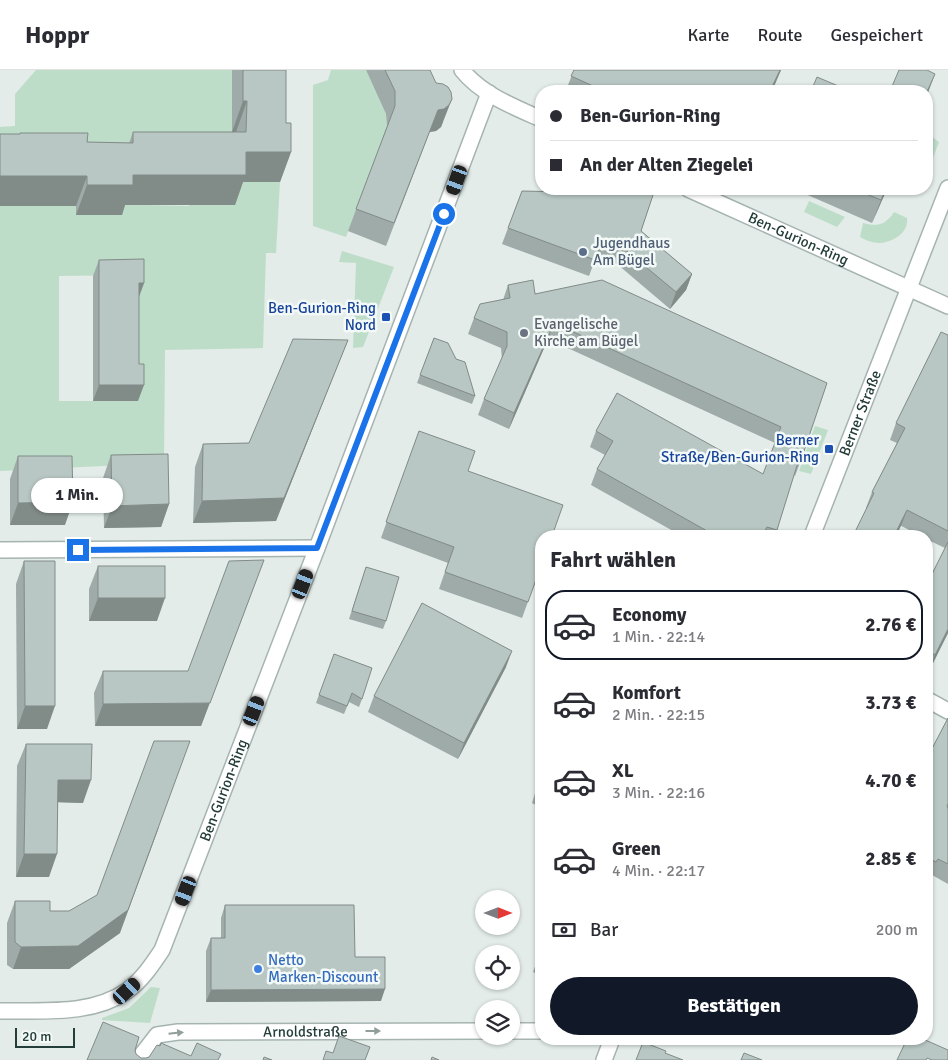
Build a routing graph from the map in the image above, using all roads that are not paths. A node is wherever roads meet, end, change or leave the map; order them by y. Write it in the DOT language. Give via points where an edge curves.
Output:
graph roads {
  1 [pos="462,70"];
  2 [pos="489,93"];
  3 [pos="535,116"];
  4 [pos="948,188"];
  5 [pos="701,195"];
  6 [pos="909,288"];
  7 [pos="948,306"];
  8 [pos="814,530"];
  9 [pos="317,548"];
  10 [pos="0,550"];
  11 [pos="933,703"];
  12 [pos="948,711"];
  13 [pos="0,1011"];
  14 [pos="475,1031"];
  15 [pos="520,1031"];
  16 [pos="535,1031"];
  17 [pos="610,1045"];
  18 [pos="140,1060"];
  19 [pos="604,1060"];
  1 -- 2 [label="street"];
  2 -- 3 [label="street"];
  2 -- 9 [label="street, Ben-Gurion-Ring"];
  4 -- 6 [label="street, Berner Straße"];
  5 -- 6 [label="street, Ben-Gurion-Ring"];
  6 -- 7 [label="street"];
  6 -- 8 [label="street, Berner Straße"];
  9 -- 10 [label="street"];
  9 -- 13 [label="street, Ben-Gurion-Ring" via="159,955 145,975 127,991 106,1001 66,1010"];
  11 -- 12 [label="street"];
  18 -- 14 [label="street, Arnoldstraße, one-way" via="158,1036 178,1032"];
  15 -- 16 [label="street"];
  17 -- 19 [label="street"];
}
